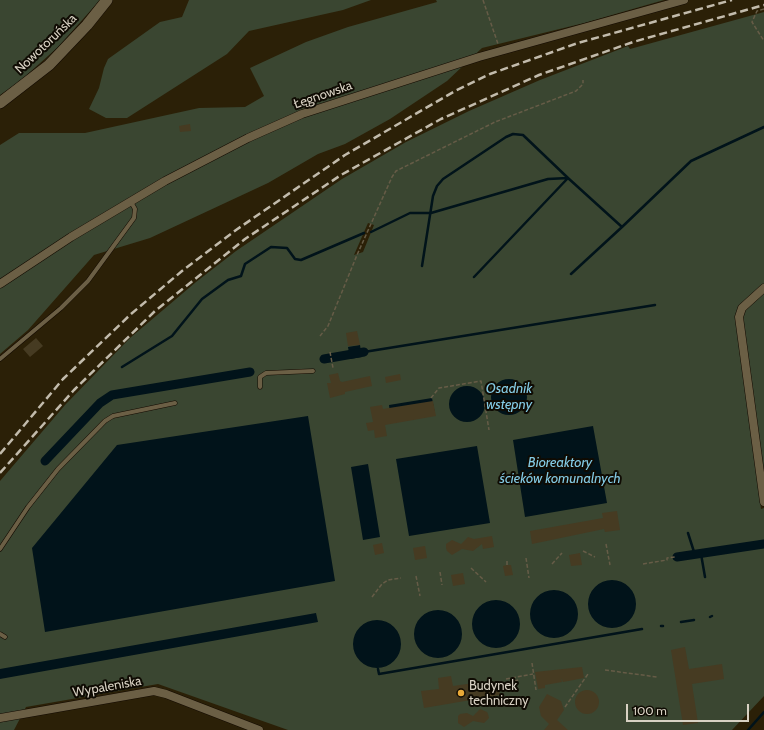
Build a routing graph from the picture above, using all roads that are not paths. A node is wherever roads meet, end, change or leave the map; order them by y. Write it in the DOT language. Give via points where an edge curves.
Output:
graph roads {
  1 [pos="107,0"];
  2 [pos="684,0"];
  3 [pos="0,103"];
  4 [pos="131,202"];
  5 [pos="0,284"];
  6 [pos="764,288"];
  7 [pos="0,359"];
  8 [pos="313,371"];
  9 [pos="260,387"];
  10 [pos="175,403"];
  11 [pos="763,503"];
  12 [pos="0,549"];
  13 [pos="0,634"];
  14 [pos="5,637"];
  15 [pos="0,718"];
  16 [pos="260,730"];
  1 -- 3 [label="main road, Nowotoruńska" via="49,65"];
  2 -- 4 [label="street, Łęgnowska" via="501,51 302,114 248,138"];
  4 -- 5 [label="street, Łęgnowska"];
  4 -- 7 [label="lane" via="135,209 134,218 88,281 61,308"];
  6 -- 11 [label="street" via="742,308 739,317"];
  8 -- 9 [label="lane" via="266,373 260,377"];
  10 -- 12 [label="lane" via="113,416 104,421 58,469"];
  13 -- 14 [label="lane"];
  15 -- 16 [label="street, Wypaleniska" via="154,691"];
}
